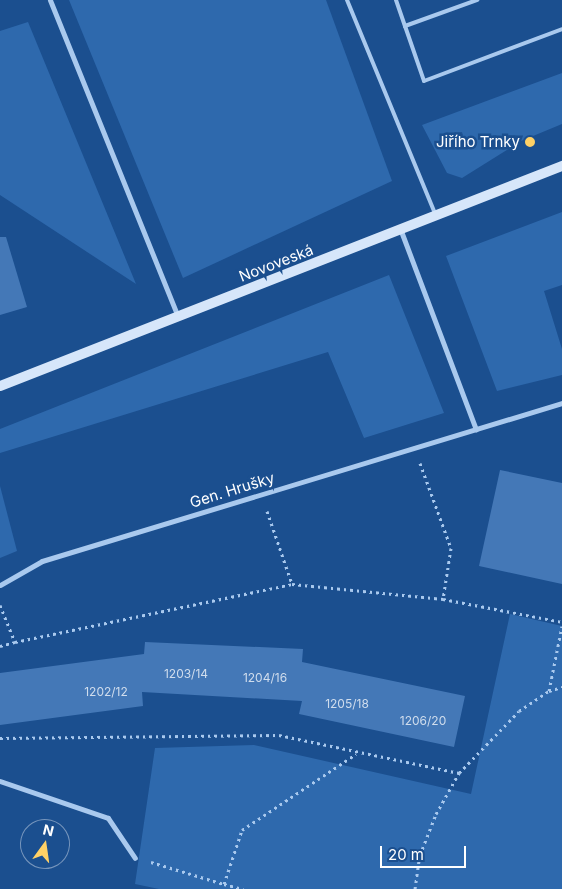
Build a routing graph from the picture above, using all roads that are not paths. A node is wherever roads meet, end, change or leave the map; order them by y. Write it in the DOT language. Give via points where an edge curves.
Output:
graph roads {
  1 [pos="50,0"];
  2 [pos="347,0"];
  3 [pos="396,0"];
  4 [pos="477,0"];
  5 [pos="405,26"];
  6 [pos="562,29"];
  7 [pos="562,166"];
  8 [pos="436,216"];
  9 [pos="401,231"];
  10 [pos="178,317"];
  11 [pos="0,386"];
  12 [pos="562,402"];
  13 [pos="476,429"];
  14 [pos="0,585"];
  15 [pos="0,781"];
  16 [pos="135,858"];
  1 -- 10 [label="street"];
  2 -- 8 [label="lane"];
  3 -- 5 [label="lane"];
  4 -- 5 [label="lane"];
  5 -- 6 [label="lane" via="424,80"];
  7 -- 8 [label="street, Novoveská"];
  8 -- 9 [label="street, Novoveská"];
  9 -- 10 [label="street, Novoveská"];
  9 -- 13 [label="street"];
  10 -- 11 [label="street, Novoveská"];
  12 -- 13 [label="street, Gen. Hrušky"];
  13 -- 14 [label="street, Gen. Hrušky" via="42,561"];
  15 -- 16 [label="street" via="108,818"];
}
